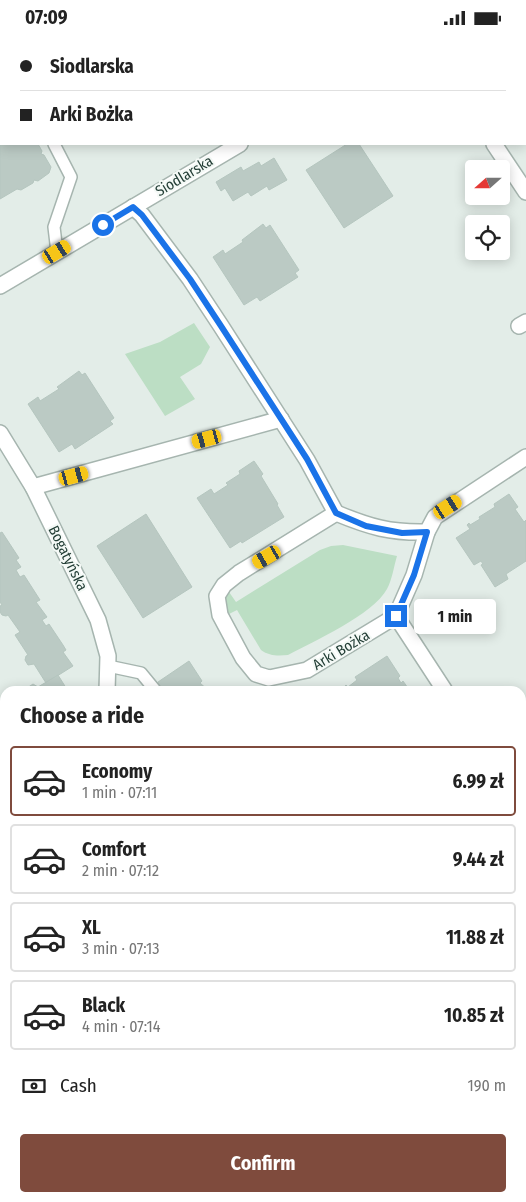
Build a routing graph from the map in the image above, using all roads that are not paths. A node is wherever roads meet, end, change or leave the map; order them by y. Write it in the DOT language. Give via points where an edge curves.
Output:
graph roads {
  1 [pos="55,145"];
  2 [pos="236,145"];
  3 [pos="495,145"];
  4 [pos="220,149"];
  5 [pos="526,192"];
  6 [pos="133,207"];
  7 [pos="57,252"];
  8 [pos="0,286"];
  9 [pos="281,419"];
  10 [pos="0,433"];
  11 [pos="526,457"];
  12 [pos="33,487"];
  13 [pos="336,513"];
  14 [pos="427,532"];
  15 [pos="396,616"];
  16 [pos="108,666"];
  17 [pos="107,686"];
  18 [pos="152,686"];
  19 [pos="442,686"];
  1 -- 7 [label="lane" via="71,177 54,227"];
  2 -- 4 [label="street, Siodlarska"];
  3 -- 5 [label="street"];
  4 -- 6 [label="street, Siodlarska"];
  6 -- 7 [label="street, Siodlarska"];
  6 -- 9 [label="street" via="190,279"];
  7 -- 8 [label="street, Siodlarska"];
  9 -- 12 [label="street"];
  9 -- 13 [label="street"];
  10 -- 12 [label="street, Bogatyńska"];
  11 -- 14 [label="street" via="435,517"];
  12 -- 16 [label="street, Bogatyńska" via="98,620"];
  13 -- 14 [label="street" via="375,528 402,533"];
  13 -- 15 [label="street, Arki Bożka" via="224,585 217,596 220,615 243,658 256,674 269,678 306,670"];
  14 -- 15 [label="street" via="414,575"];
  15 -- 19 [label="street"];
  16 -- 17 [label="street, Bogatyńska"];
  16 -- 18 [label="lane" via="141,673"];
}
